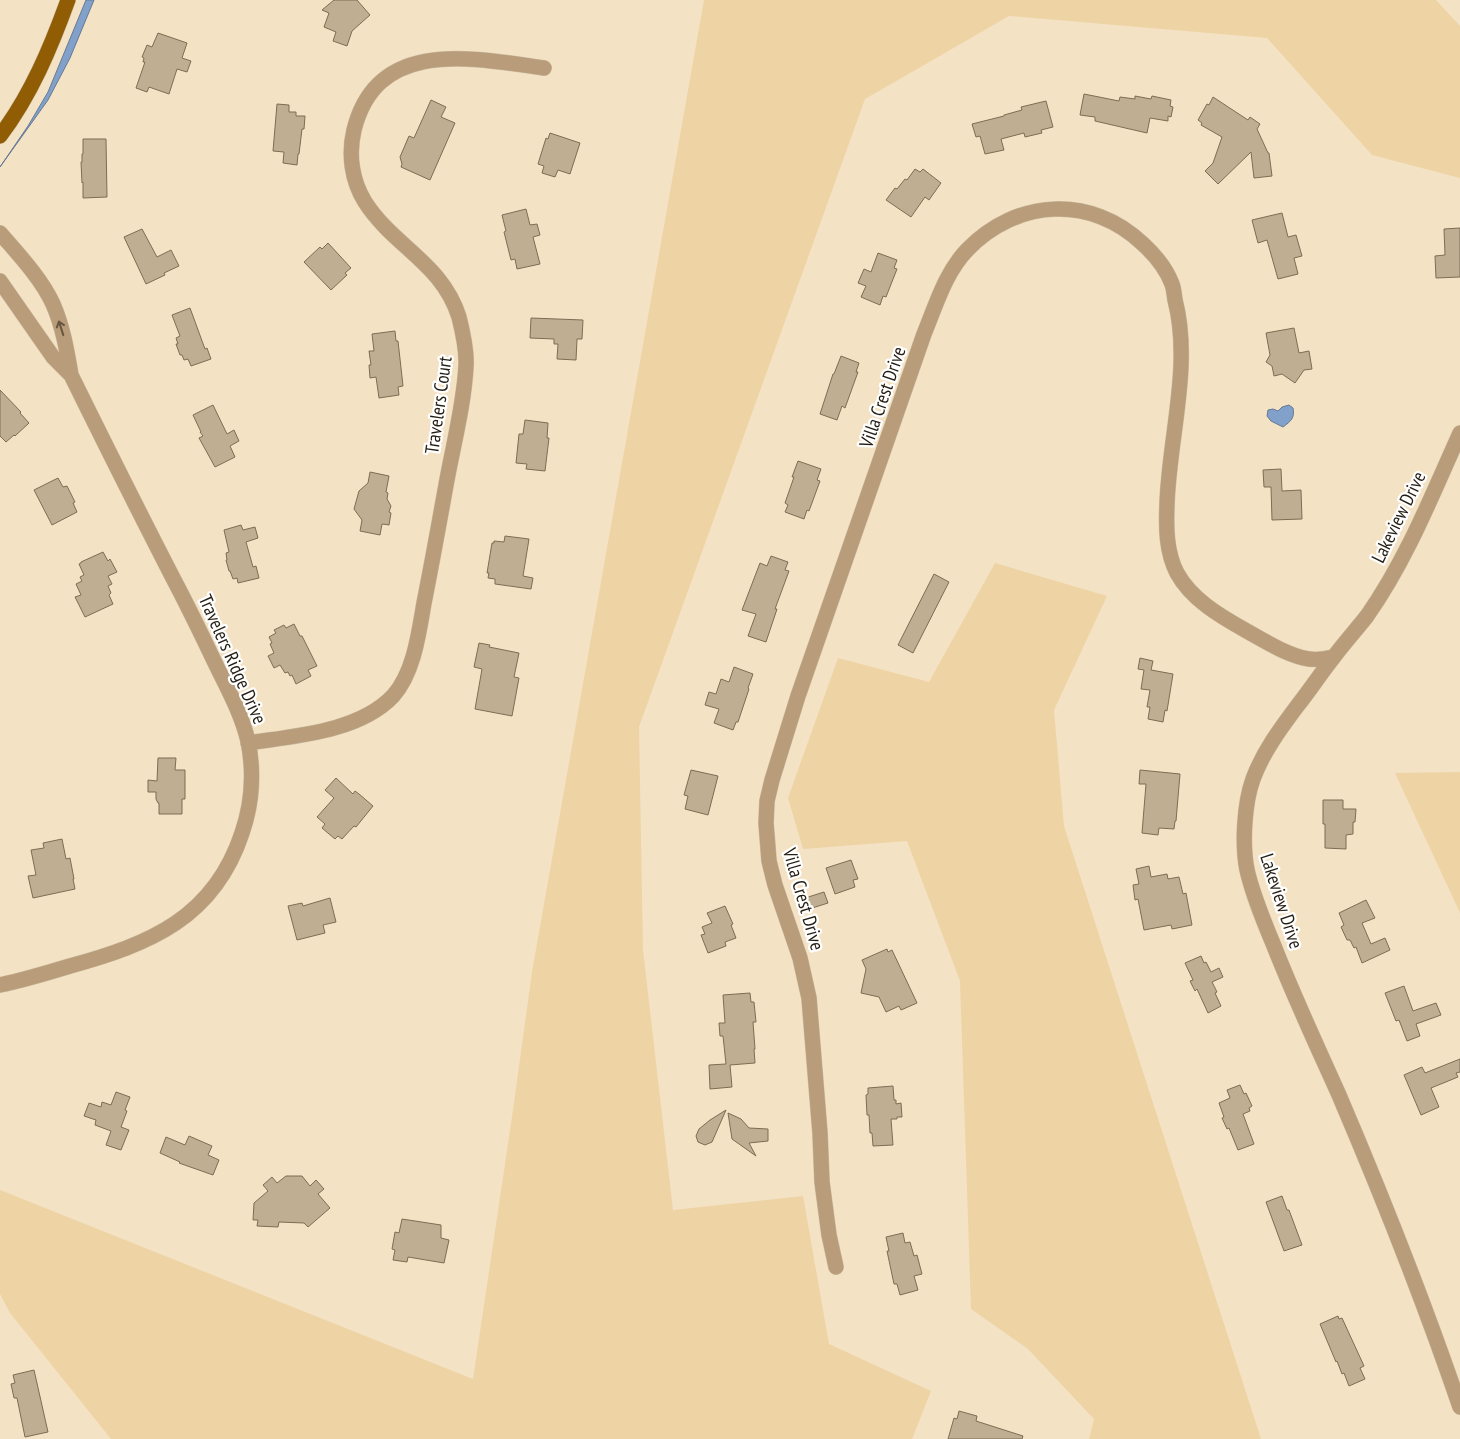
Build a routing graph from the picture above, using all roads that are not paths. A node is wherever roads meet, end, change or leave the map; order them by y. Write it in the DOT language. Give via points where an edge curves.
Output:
graph roads {
  1 [pos="68,0"];
  2 [pos="544,68"];
  3 [pos="0,136"];
  4 [pos="0,233"];
  5 [pos="0,281"];
  6 [pos="71,375"];
  7 [pos="1460,433"];
  8 [pos="1333,657"];
  9 [pos="248,743"];
  10 [pos="0,985"];
  11 [pos="836,1267"];
  12 [pos="1460,1408"];
  1 -- 3 [label="main road" via="37,75"];
  2 -- 9 [label="street, Travelers Court" via="463,58 416,63 384,81 366,100 358,116 351,160 364,200 388,231 433,271 458,314 466,359 461,404 420,626 403,682 380,708 355,721 301,735"];
  6 -- 4 [label="street, Travelers Ridge Drive, one-way" via="66,344 52,304 32,271"];
  5 -- 6 [label="street, Travelers Ridge Drive" via="53,357"];
  6 -- 9 [label="street, Travelers Ridge Drive" via="207,646 237,709"];
  7 -- 8 [label="street, Lakeview Drive" via="1409,546 1366,617"];
  8 -- 11 [label="street, Villa Crest Drive" via="1307,659 1249,633 1201,602 1177,573 1168,547 1166,517 1180,376 1181,328 1172,284 1155,256 1115,223 1086,212 1061,208 1015,216 975,242 949,276 924,334 798,696 768,802 769,861 800,958 809,998 822,1182"];
  8 -- 12 [label="street, Lakeview Drive" via="1278,732 1257,769 1249,793 1245,830 1247,869 1287,979 1410,1269"];
  9 -- 10 [label="street, Travelers Ridge Drive" via="250,802 244,828 226,870 207,896 170,928 136,945 98,959"];
}
